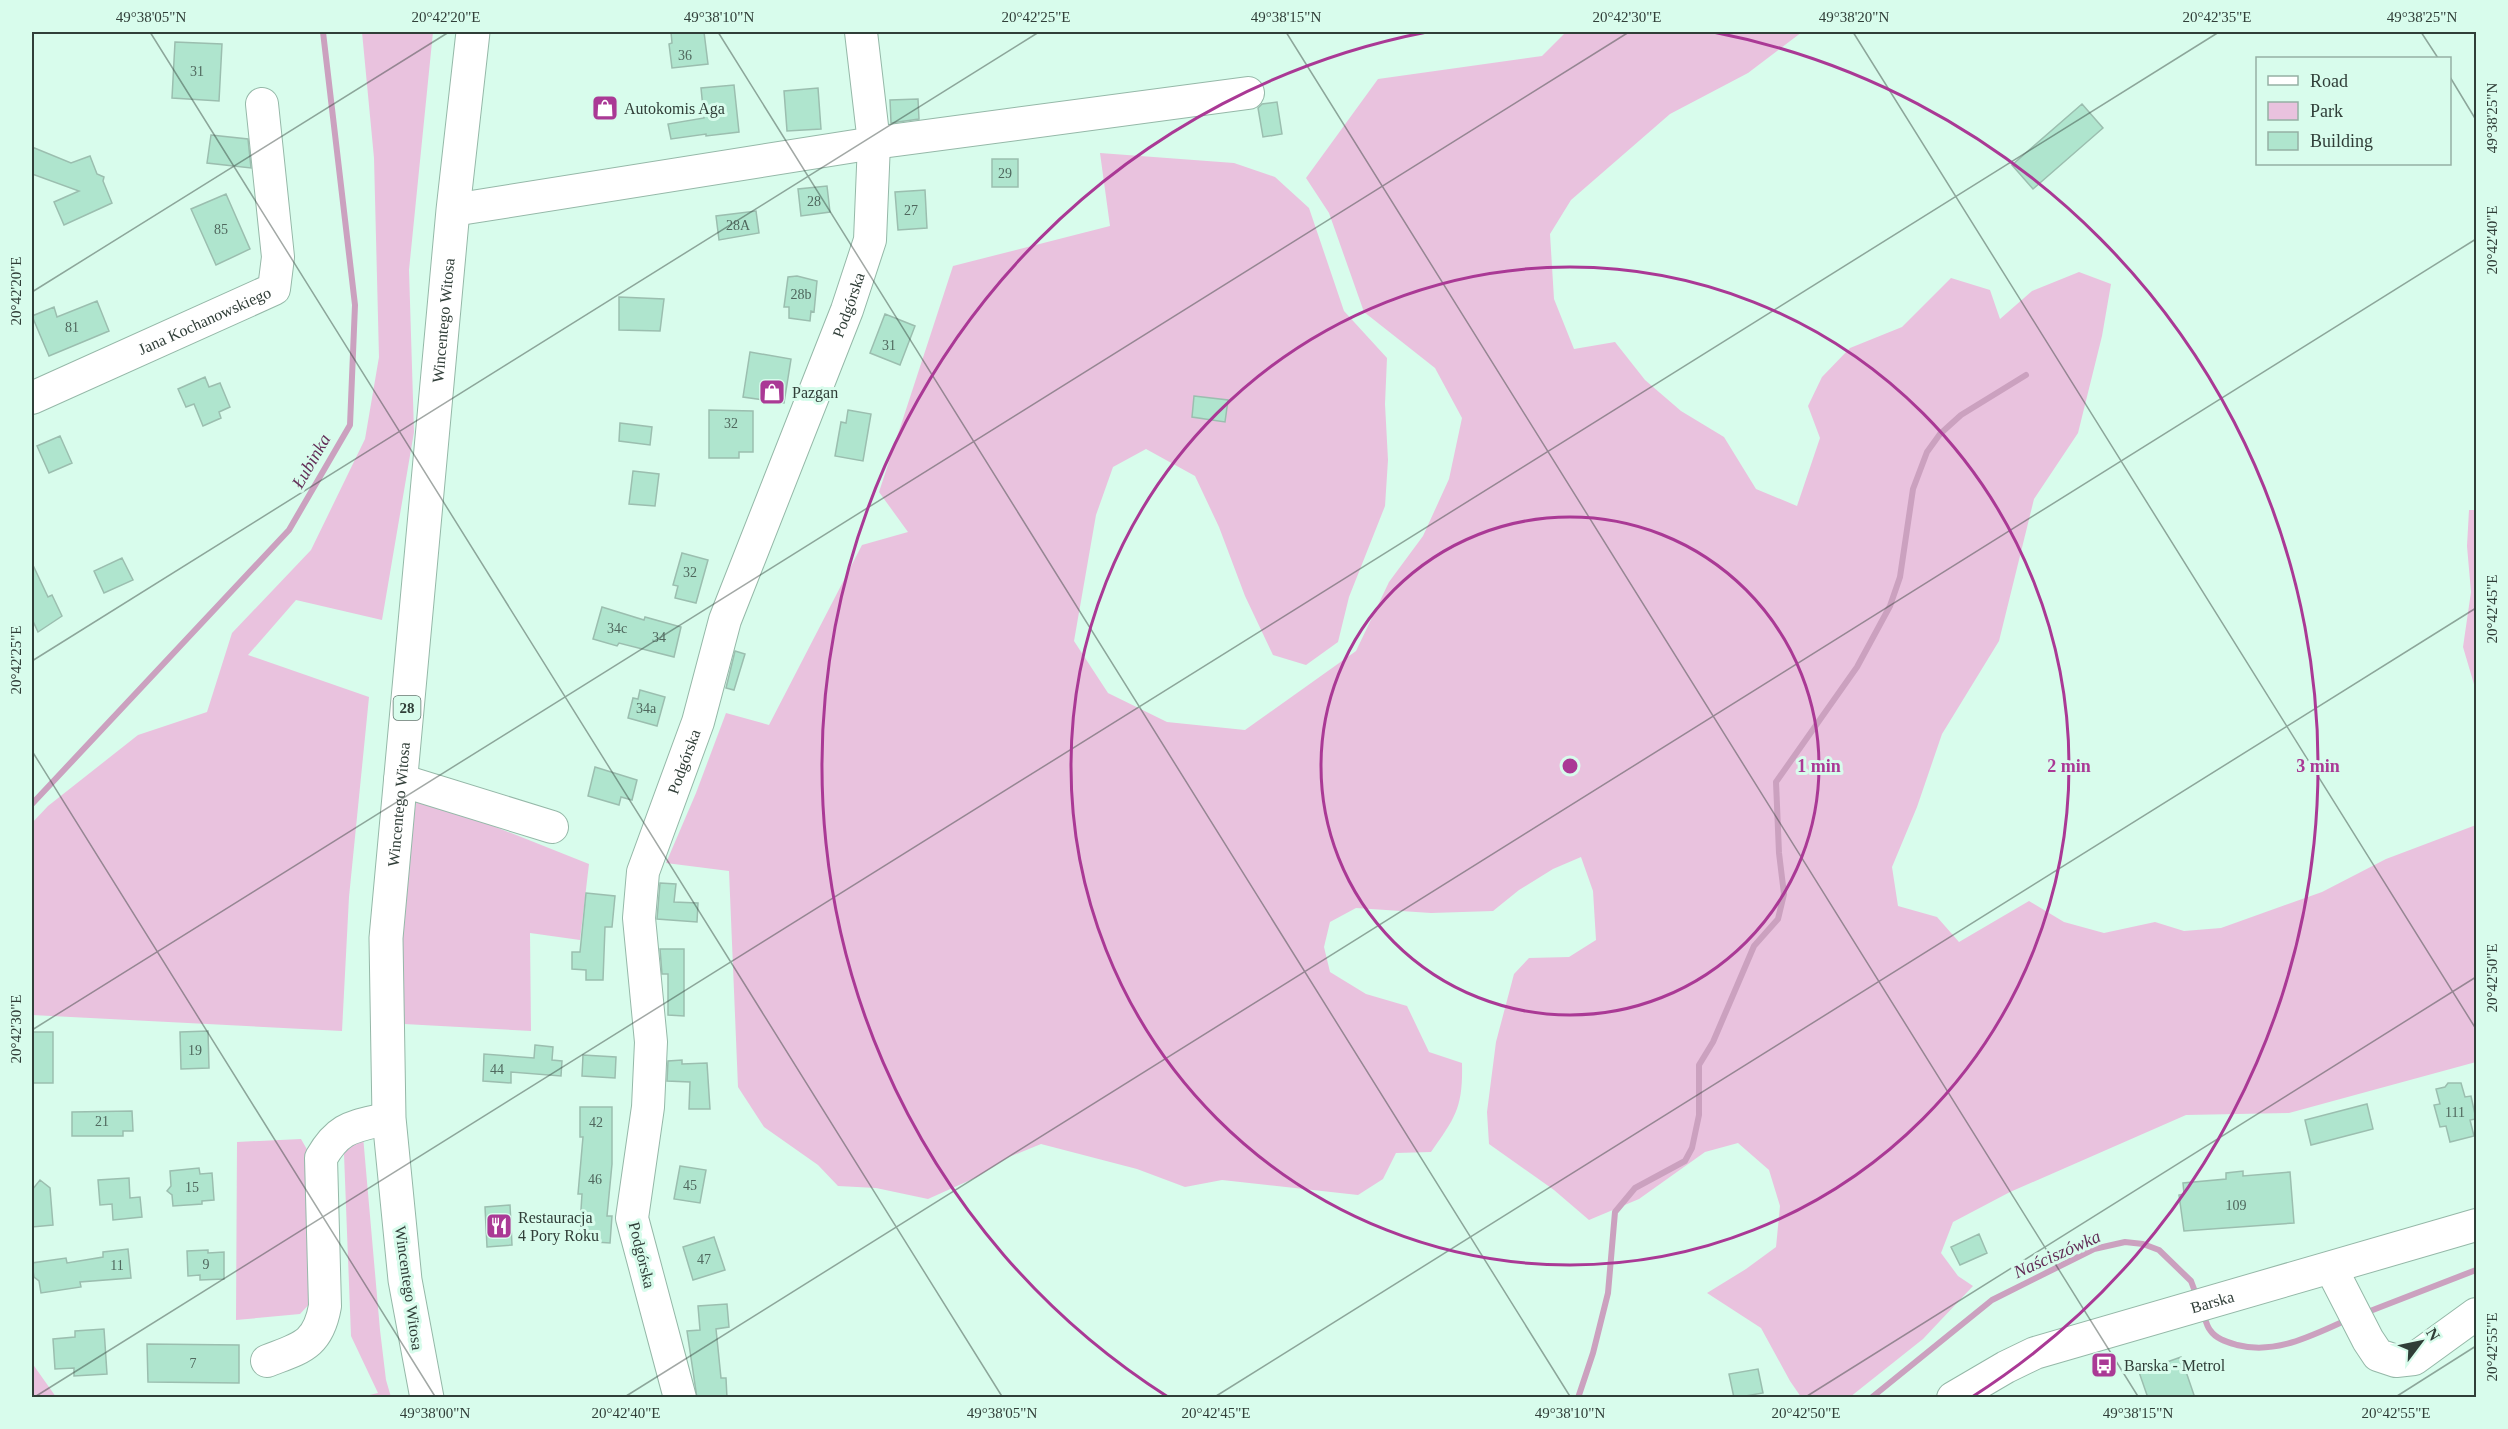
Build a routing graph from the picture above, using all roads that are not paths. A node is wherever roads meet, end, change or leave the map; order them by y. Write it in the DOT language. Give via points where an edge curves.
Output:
graph roads {
  1 [pos="473,32"];
  2 [pos="861,32"];
  3 [pos="1248,93"];
  4 [pos="262,104"];
  5 [pos="874,143"];
  6 [pos="453,210"];
  7 [pos="32,398"];
  8 [pos="400,780"];
  9 [pos="552,827"];
  10 [pos="389,1118"];
  11 [pos="2476,1226"];
  12 [pos="2331,1268"];
  13 [pos="2476,1314"];
  14 [pos="267,1361"];
  15 [pos="427,1398"];
  16 [pos="680,1398"];
  17 [pos="1953,1398"];
  1 -- 6 [label="main road, Wincentego Witosa / 28"];
  2 -- 5 [label="street, Podgórska"];
  3 -- 5 [label="street"];
  4 -- 7 [label="street, Jana Kochanowskiego" via="278,257 274,289"];
  5 -- 6 [label="street"];
  5 -- 16 [label="street, Podgórska" via="870,240 847,310 725,620 698,722 643,872 639,918 651,1042 648,1107 632,1218"];
  6 -- 8 [label="main road, Wincentego Witosa / 28"];
  8 -- 9 [label="street"];
  8 -- 10 [label="main road, Wincentego Witosa / 28" via="386,938"];
  10 -- 14 [label="street" via="347,1129 332,1139 321,1158 325,1306 322,1323 316,1336 304,1346"];
  10 -- 15 [label="main road, Wincentego Witosa / 28" via="405,1280"];
  11 -- 12 [label="street, Barska"];
  12 -- 13 [label="street" via="2378,1355 2396,1361 2414,1359"];
  12 -- 17 [label="street, Barska" via="2035,1353"];
}
